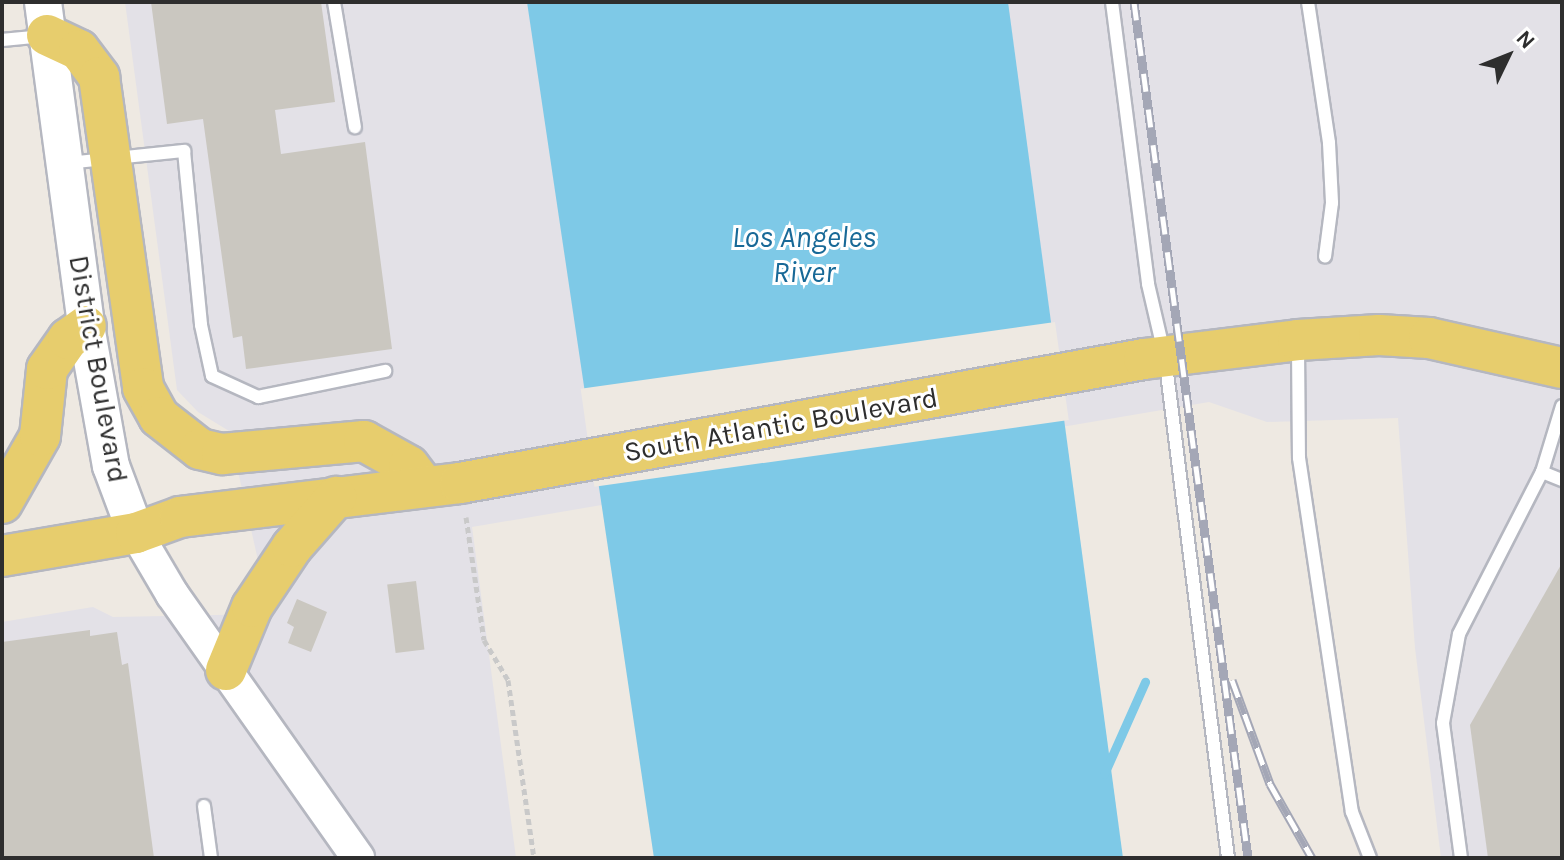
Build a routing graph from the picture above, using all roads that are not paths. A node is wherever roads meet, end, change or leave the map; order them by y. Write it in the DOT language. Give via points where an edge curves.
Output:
graph roads {
  1 [pos="334,2"];
  2 [pos="1112,2"];
  3 [pos="1308,2"];
  4 [pos="45,19"];
  5 [pos="2,40"];
  6 [pos="355,127"];
  7 [pos="109,159"];
  8 [pos="64,164"];
  9 [pos="1325,257"];
  10 [pos="86,326"];
  11 [pos="1298,340"];
  12 [pos="1154,358"];
  13 [pos="1562,368"];
  14 [pos="385,371"];
  15 [pos="1562,406"];
  16 [pos="1542,472"];
  17 [pos="1562,480"];
  18 [pos="453,483"];
  19 [pos="336,497"];
  20 [pos="2,503"];
  21 [pos="136,533"];
  22 [pos="2,556"];
  23 [pos="226,670"];
  24 [pos="204,806"];
  25 [pos="357,857"];
  26 [pos="211,858"];
  27 [pos="1228,858"];
  28 [pos="1370,858"];
  29 [pos="1461,858"];
  1 -- 6 [label="lane"];
  2 -- 12 [label="lane"];
  3 -- 9 [label="lane" via="1329,143 1332,203"];
  4 -- 5 [label="lane"];
  4 -- 7 [label="main road" via="91,61 99,77"];
  4 -- 8 [label="main road, District Boulevard"];
  7 -- 8 [label="lane"];
  7 -- 14 [label="lane" via="184,151 201,325 212,376 258,397"];
  7 -- 18 [label="main road" via="143,388 159,417 200,449 222,454 364,441"];
  8 -- 10 [label="main road, District Boulevard"];
  10 -- 20 [label="main road" via="68,339 47,369 40,436"];
  10 -- 21 [label="main road, District Boulevard" via="111,466"];
  11 -- 12 [label="main road, South Atlantic Boulevard"];
  11 -- 13 [label="main road, South Atlantic Boulevard" via="1429,338"];
  11 -- 28 [label="lane" via="1299,458 1352,812"];
  12 -- 18 [label="main road, South Atlantic Boulevard"];
  12 -- 27 [label="lane"];
  15 -- 16 [label="lane"];
  16 -- 17 [label="lane"];
  16 -- 29 [label="lane" via="1459,634 1443,723"];
  18 -- 19 [label="main road, South Atlantic Boulevard"];
  19 -- 21 [label="main road, South Atlantic Boulevard" via="180,517"];
  19 -- 23 [label="main road" via="292,547 252,607"];
  21 -- 22 [label="main road, South Atlantic Boulevard"];
  21 -- 23 [label="street, District Boulevard"];
  23 -- 25 [label="street, District Boulevard"];
  24 -- 26 [label="lane"];
}
